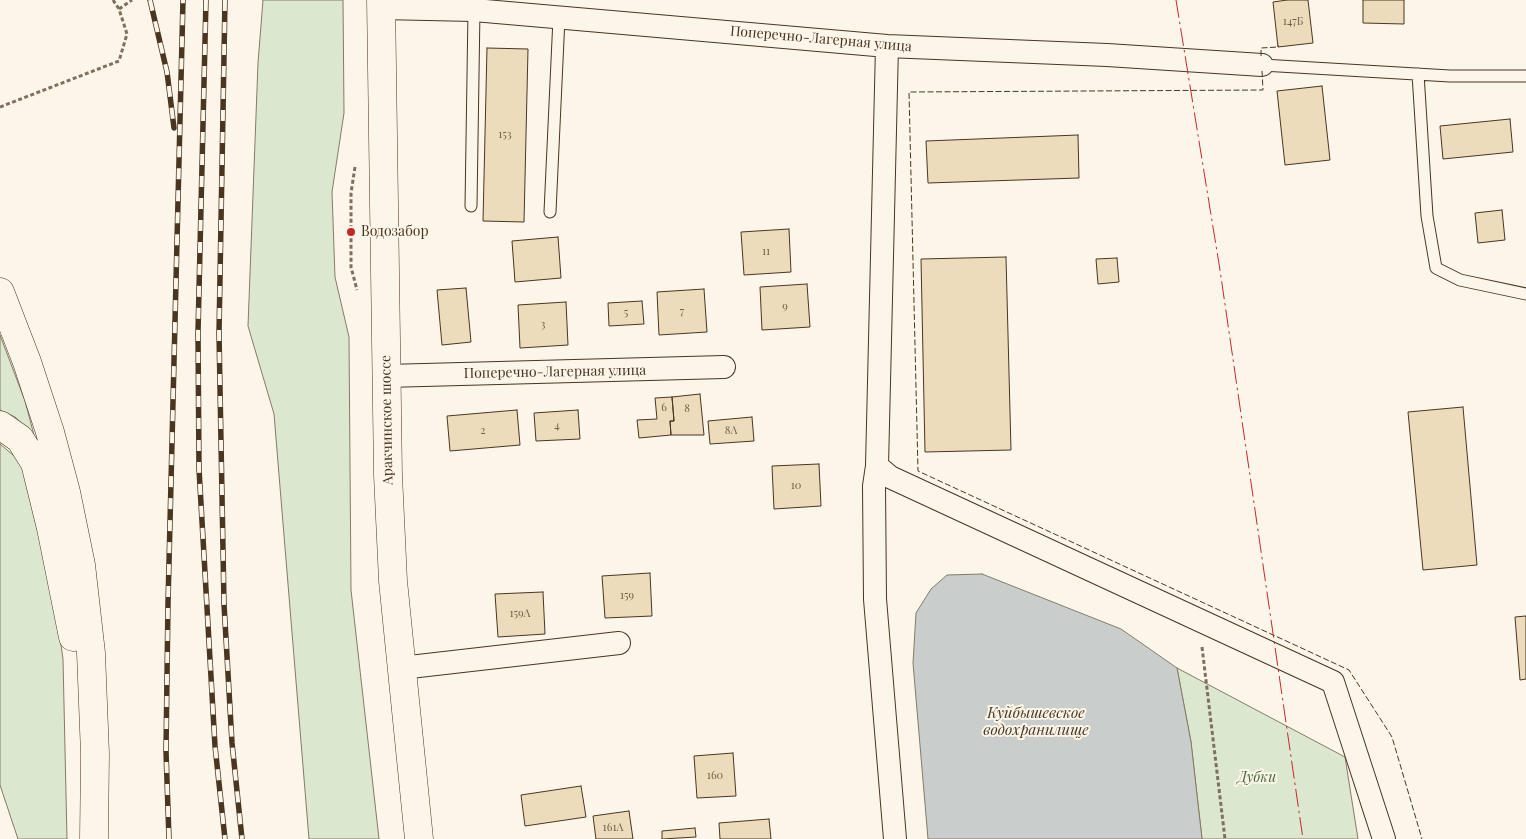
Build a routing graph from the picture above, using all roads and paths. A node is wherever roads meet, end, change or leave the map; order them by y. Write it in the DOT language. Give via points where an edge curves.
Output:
graph roads {
  1 [pos="113,0"];
  2 [pos="132,0"];
  3 [pos="381,4"];
  4 [pos="119,9"];
  5 [pos="474,10"];
  6 [pos="559,18"];
  7 [pos="888,46"];
  8 [pos="1262,65"];
  9 [pos="1418,74"];
  10 [pos="1526,76"];
  11 [pos="0,107"];
  12 [pos="471,206"];
  13 [pos="550,212"];
  14 [pos="0,292"];
  15 [pos="1526,294"];
  16 [pos="724,367"];
  17 [pos="386,376"];
  18 [pos="0,425"];
  19 [pos="876,466"];
  20 [pos="1198,619"];
  21 [pos="619,643"];
  22 [pos="400,668"];
  23 [pos="96,754"];
  24 [pos="94,839"];
  25 [pos="420,839"];
  26 [pos="895,839"];
  27 [pos="1225,839"];
  28 [pos="1384,839"];
  1 -- 4 [label="path"];
  2 -- 4 [label="path"];
  3 -- 5 [label="street, Поперечно-Лагерная улица"];
  3 -- 17 [label="main road, Аракчинское шоссе"];
  4 -- 11 [label="path" via="127,34 119,61"];
  5 -- 6 [label="street, Поперечно-Лагерная улица"];
  5 -- 12 [label="lane"];
  6 -- 7 [label="street, Поперечно-Лагерная улица"];
  6 -- 13 [label="lane"];
  7 -- 8 [label="street, Поперечно-Лагерная улица"];
  7 -- 19 [label="street"];
  8 -- 9 [label="lane"];
  9 -- 10 [label="lane"];
  9 -- 15 [label="lane" via="1427,216 1436,268 1460,280"];
  14 -- 23 [label="main road" via="47,423 70,510 81,564 91,653"];
  16 -- 17 [label="street, Поперечно-Лагерная улица"];
  17 -- 22 [label="main road, Аракчинское шоссе" via="392,572"];
  18 -- 23 [label="main road" via="20,439 35,463"];
  19 -- 20 [label="street" via="890,477"];
  19 -- 26 [label="street" via="875,598"];
  20 -- 27 [label="path"];
  20 -- 28 [label="street" via="1333,682"];
  21 -- 22 [label="street"];
  22 -- 25 [label="main road, Аракчинское шоссе"];
  23 -- 24 [label="main road"];
}
